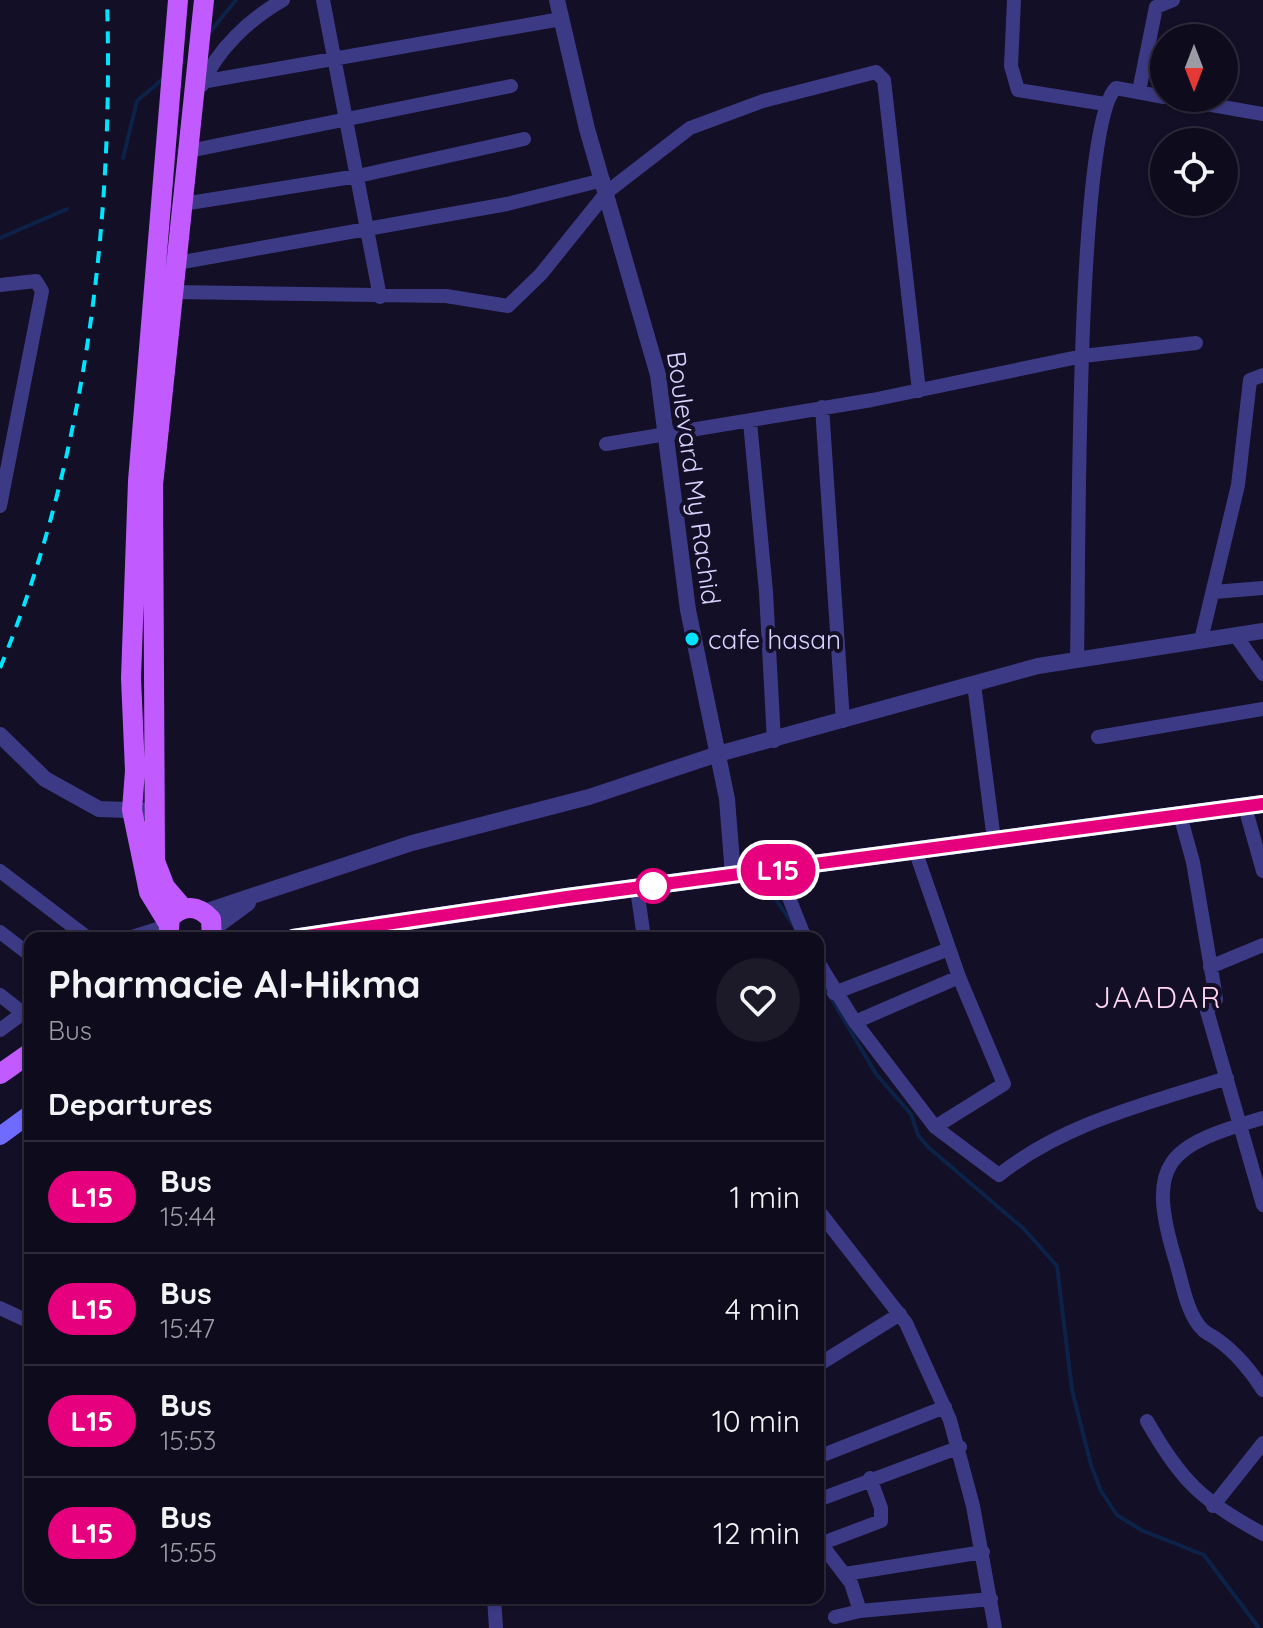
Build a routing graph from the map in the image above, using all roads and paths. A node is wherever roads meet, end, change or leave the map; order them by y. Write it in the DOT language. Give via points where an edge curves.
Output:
graph roads {
  1 [pos="178,0"];
  2 [pos="204,0"];
  3 [pos="283,0"];
  4 [pos="323,0"];
  5 [pos="557,0"];
  6 [pos="1014,0"];
  7 [pos="1173,0"];
  8 [pos="561,19"];
  9 [pos="335,60"];
  10 [pos="199,84"];
  11 [pos="511,86"];
  12 [pos="1139,91"];
  13 [pos="1150,94"];
  14 [pos="1105,104"];
  15 [pos="1238,110"];
  16 [pos="1263,114"];
  17 [pos="344,119"];
  18 [pos="524,139"];
  19 [pos="189,151"];
  20 [pos="358,176"];
  21 [pos="605,186"];
  22 [pos="183,204"];
  23 [pos="369,227"];
  24 [pos="177,263"];
  25 [pos="0,285"];
  26 [pos="174,292"];
  27 [pos="380,297"];
  28 [pos="1196,343"];
  29 [pos="1083,356"];
  30 [pos="1263,375"];
  31 [pos="919,391"];
  32 [pos="822,407"];
  33 [pos="750,422"];
  34 [pos="668,436"];
  35 [pos="606,444"];
  36 [pos="4,466"];
  37 [pos="0,506"];
  38 [pos="1263,588"];
  39 [pos="1214,592"];
  40 [pos="1263,631"];
  41 [pos="1236,636"];
  42 [pos="1201,640"];
  43 [pos="1077,659"];
  44 [pos="1263,674"];
  45 [pos="974,684"];
  46 [pos="1263,709"];
  47 [pos="843,721"];
  48 [pos="0,735"];
  49 [pos="1098,737"];
  50 [pos="774,741"];
  51 [pos="718,754"];
  52 [pos="1254,806"];
  53 [pos="132,810"];
  54 [pos="154,811"];
  55 [pos="1180,815"];
  56 [pos="994,840"];
  57 [pos="915,850"];
  58 [pos="778,870"];
  59 [pos="0,871"];
  60 [pos="1263,871"];
  61 [pos="733,875"];
  62 [pos="637,889"];
  63 [pos="210,926"];
  64 [pos="361,926"];
  65 [pos="170,928"];
  66 [pos="0,932"];
  67 [pos="80,932"];
  68 [pos="327,932"];
  69 [pos="384,932"];
  70 [pos="643,932"];
  71 [pos="803,932"];
  72 [pos="1263,945"];
  73 [pos="949,949"];
  74 [pos="24,950"];
  75 [pos="1210,967"];
  76 [pos="824,974"];
  77 [pos="959,977"];
  78 [pos="834,993"];
  79 [pos="0,995"];
  80 [pos="24,1009"];
  81 [pos="24,1013"];
  82 [pos="855,1022"];
  83 [pos="0,1030"];
  84 [pos="24,1043"];
  85 [pos="24,1057"];
  86 [pos="0,1060"];
  87 [pos="0,1074"];
  88 [pos="1227,1078"];
  89 [pos="24,1118"];
  90 [pos="1263,1118"];
  91 [pos="1242,1124"];
  92 [pos="935,1127"];
  93 [pos="0,1136"];
  94 [pos="1263,1205"];
  95 [pos="824,1218"];
  96 [pos="0,1308"];
  97 [pos="900,1314"];
  98 [pos="24,1319"];
  99 [pos="824,1361"];
  100 [pos="1263,1390"];
  101 [pos="945,1407"];
  102 [pos="1147,1421"];
  103 [pos="1263,1443"];
  104 [pos="960,1447"];
  105 [pos="824,1455"];
  106 [pos="870,1478"];
  107 [pos="824,1497"];
  108 [pos="1213,1506"];
  109 [pos="1263,1534"];
  110 [pos="824,1540"];
  111 [pos="824,1548"];
  112 [pos="983,1552"];
  113 [pos="845,1574"];
  114 [pos="991,1599"];
  115 [pos="494,1604"];
  116 [pos="860,1611"];
  117 [pos="835,1617"];
  118 [pos="496,1628"];
  119 [pos="995,1628"];
  1 -- 53 [label="main road" via="138,481"];
  2 -- 10 [label="main road"];
  3 -- 10 [label="street" via="226,46"];
  4 -- 9 [label="street"];
  5 -- 8 [label="street, Boulevard My Rachid"];
  6 -- 14 [label="street" via="1011,66 1018,90"];
  7 -- 12 [label="street" via="1156,7"];
  8 -- 9 [label="street"];
  8 -- 21 [label="street, Boulevard My Rachid"];
  9 -- 10 [label="street"];
  9 -- 17 [label="street"];
  10 -- 19 [label="main road"];
  11 -- 17 [label="street"];
  12 -- 13 [label="street"];
  12 -- 14 [label="street" via="1116,88"];
  14 -- 29 [label="street" via="1091,201"];
  15 -- 16 [label="street"];
  17 -- 19 [label="street"];
  17 -- 20 [label="street"];
  18 -- 20 [label="street"];
  19 -- 22 [label="main road"];
  20 -- 22 [label="street"];
  20 -- 23 [label="street"];
  21 -- 23 [label="street"];
  21 -- 27 [label="street" via="541,274 511,305 446,296"];
  21 -- 31 [label="street" via="713,117 880,73"];
  21 -- 34 [label="street, Boulevard My Rachid" via="654,356"];
  22 -- 24 [label="main road"];
  23 -- 24 [label="street"];
  23 -- 27 [label="street"];
  24 -- 26 [label="main road"];
  25 -- 36 [label="street" via="36,281 42,291"];
  26 -- 27 [label="street"];
  26 -- 54 [label="main road" via="153,485"];
  28 -- 29 [label="street"];
  29 -- 31 [label="street"];
  29 -- 43 [label="street"];
  30 -- 39 [label="street" via="1250,380 1238,485"];
  31 -- 32 [label="street"];
  32 -- 33 [label="street"];
  32 -- 47 [label="street"];
  33 -- 34 [label="street"];
  33 -- 50 [label="street"];
  34 -- 35 [label="street"];
  34 -- 51 [label="street, Boulevard My Rachid" via="688,610"];
  36 -- 37 [label="street"];
  38 -- 39 [label="street"];
  39 -- 42 [label="street"];
  40 -- 41 [label="street"];
  41 -- 42 [label="street"];
  41 -- 44 [label="street"];
  42 -- 43 [label="street"];
  43 -- 45 [label="street"];
  45 -- 47 [label="street"];
  45 -- 56 [label="street"];
  46 -- 49 [label="street"];
  47 -- 50 [label="street"];
  48 -- 53 [label="street" via="45,779 99,809"];
  50 -- 51 [label="street"];
  51 -- 61 [label="street, Boulevard My Rachid"];
  51 -- 63 [label="street" via="589,797 412,843 270,891"];
  52 -- 55 [label="main road"];
  52 -- 60 [label="street"];
  53 -- 54 [label="street"];
  53 -- 65 [label="main road" via="145,882"];
  54 -- 65 [label="main road" via="155,861 165,887"];
  55 -- 56 [label="main road"];
  55 -- 75 [label="street"];
  56 -- 57 [label="main road"];
  57 -- 58 [label="main road"];
  57 -- 73 [label="street"];
  58 -- 61 [label="main road"];
  58 -- 71 [label="street"];
  59 -- 67 [label="street"];
  61 -- 62 [label="main road"];
  62 -- 64 [label="main road"];
  62 -- 70 [label="street"];
  63 -- 65 [label="main road"];
  64 -- 68 [label="main road"];
  64 -- 69 [label="street"];
  66 -- 74 [label="street"];
  72 -- 75 [label="street"];
  73 -- 77 [label="street"];
  73 -- 78 [label="street"];
  75 -- 88 [label="street" via="1216,996 1207,1011"];
  76 -- 78 [label="street"];
  77 -- 82 [label="street"];
  77 -- 92 [label="street" via="1004,1084"];
  78 -- 82 [label="street"];
  79 -- 80 [label="street"];
  81 -- 83 [label="street"];
  82 -- 92 [label="street"];
  84 -- 86 [label="main road"];
  85 -- 87 [label="main road"];
  88 -- 91 [label="street"];
  88 -- 92 [label="street" via="1092,1123 999,1175"];
  89 -- 93 [label="main road"];
  90 -- 91 [label="street"];
  91 -- 94 [label="street"];
  91 -- 100 [label="street" via="1191,1144 1168,1162 1161,1185 1162,1211 1195,1319"];
  95 -- 97 [label="street"];
  96 -- 98 [label="street"];
  97 -- 99 [label="street"];
  97 -- 101 [label="street"];
  101 -- 104 [label="street"];
  101 -- 105 [label="street"];
  102 -- 108 [label="street" via="1186,1483"];
  103 -- 108 [label="street"];
  104 -- 106 [label="street"];
  104 -- 112 [label="street"];
  106 -- 107 [label="street"];
  106 -- 110 [label="street" via="881,1521"];
  108 -- 109 [label="street"];
  111 -- 113 [label="street"];
  112 -- 113 [label="street"];
  112 -- 114 [label="street"];
  113 -- 116 [label="street"];
  114 -- 116 [label="street"];
  114 -- 119 [label="street"];
  115 -- 118 [label="street"];
  116 -- 117 [label="street"];
}
